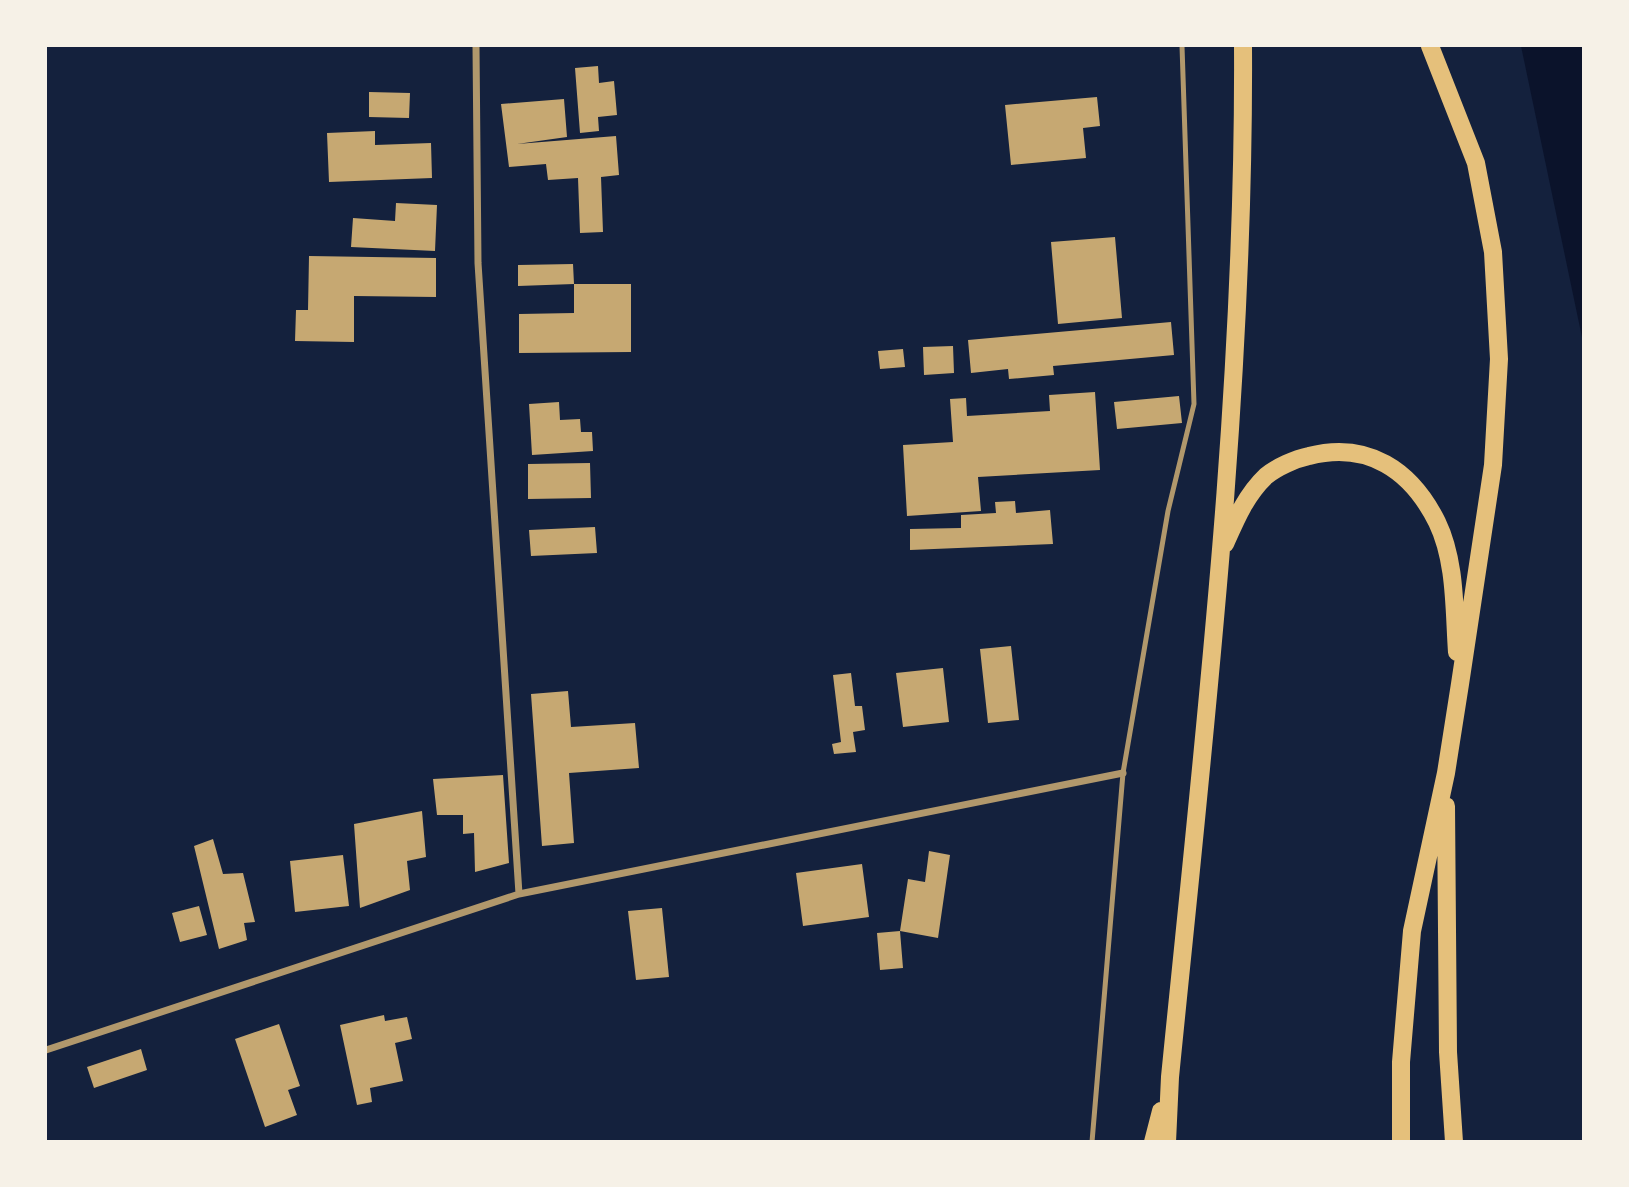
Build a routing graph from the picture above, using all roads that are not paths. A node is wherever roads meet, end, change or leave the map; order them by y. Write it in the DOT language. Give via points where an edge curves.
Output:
graph roads {
  1 [pos="476,46"];
  2 [pos="1182,46"];
  3 [pos="1243,46"];
  4 [pos="1430,46"];
  5 [pos="1220,553"];
  6 [pos="1460,684"];
  7 [pos="1124,773"];
  8 [pos="1446,773"];
  9 [pos="519,894"];
  10 [pos="46,1050"];
  11 [pos="1170,1077"];
  12 [pos="1092,1142"];
  13 [pos="1153,1142"];
  14 [pos="1167,1142"];
  15 [pos="1401,1142"];
  16 [pos="1454,1142"];
  1 -- 9 [label="street" via="478,262"];
  2 -- 7 [label="lane" via="1195,404 1168,511"];
  3 -- 5 [label="main road" via="1244,171"];
  4 -- 6 [label="main road" via="1476,163 1493,252 1499,359 1493,466"];
  5 -- 6 [label="main road" via="1245,502 1268,475 1298,459 1329,451 1363,453 1394,466 1420,492 1438,525 1450,565"];
  5 -- 11 [label="main road"];
  6 -- 8 [label="main road"];
  7 -- 9 [label="street"];
  7 -- 12 [label="lane"];
  8 -- 15 [label="main road" via="1412,931 1401,1062"];
  8 -- 16 [label="main road" via="1448,1052"];
  9 -- 10 [label="street"];
  11 -- 13 [label="main road"];
  11 -- 14 [label="main road"];
}
